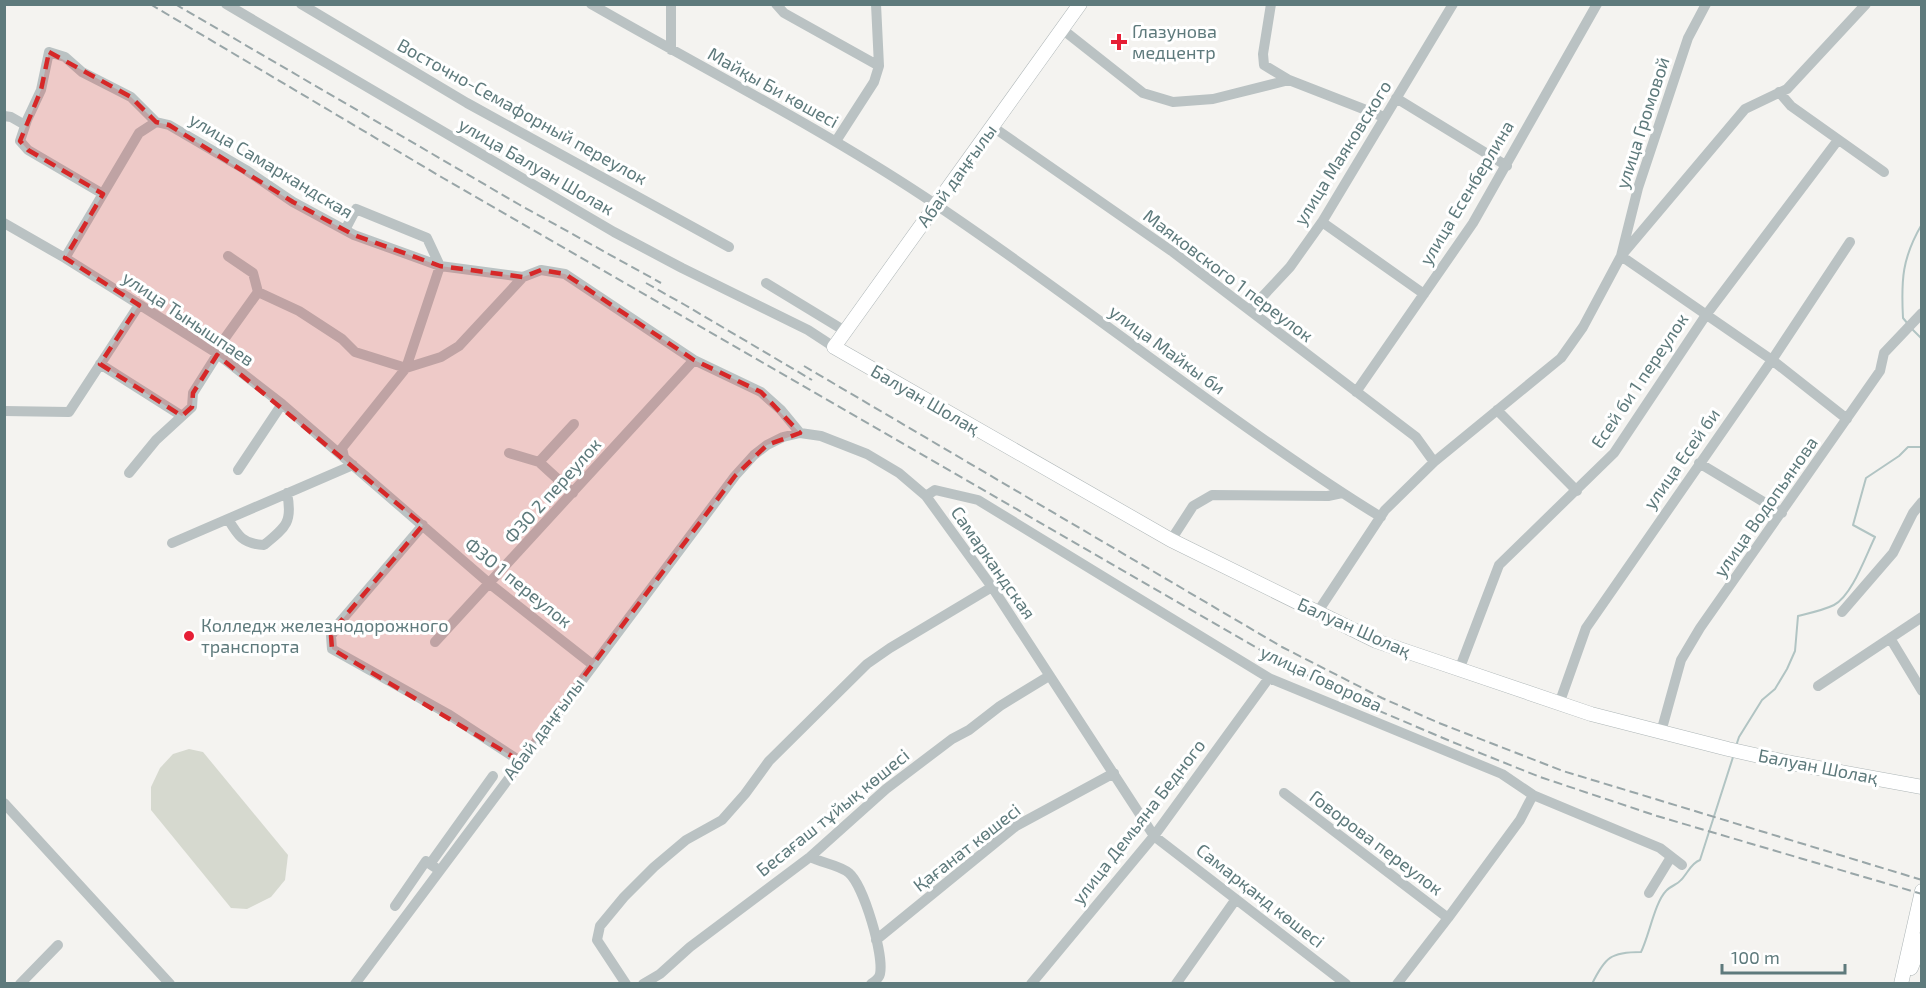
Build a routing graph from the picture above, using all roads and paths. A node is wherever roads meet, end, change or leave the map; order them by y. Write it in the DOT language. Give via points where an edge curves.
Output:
graph roads {
  1 [pos="226,4"];
  2 [pos="301,4"];
  3 [pos="591,4"];
  4 [pos="671,4"];
  5 [pos="776,4"];
  6 [pos="876,4"];
  7 [pos="1080,4"];
  8 [pos="1272,4"];
  9 [pos="1454,4"];
  10 [pos="1597,4"];
  11 [pos="1706,4"];
  12 [pos="1866,4"];
  13 [pos="1062,29"];
  14 [pos="671,50"];
  15 [pos="879,66"];
  16 [pos="1289,80"];
  17 [pos="1779,92"];
  18 [pos="1396,98"];
  19 [pos="4,116"];
  20 [pos="1384,117"];
  21 [pos="156,122"];
  22 [pos="25,125"];
  23 [pos="993,127"];
  24 [pos="1838,140"];
  25 [pos="836,141"];
  26 [pos="1507,165"];
  27 [pos="1884,172"];
  28 [pos="103,194"];
  29 [pos="936,205"];
  30 [pos="1322,222"];
  31 [pos="4,223"];
  32 [pos="345,230"];
  33 [pos="1850,242"];
  34 [pos="729,247"];
  35 [pos="228,256"];
  36 [pos="1621,256"];
  37 [pos="65,258"];
  38 [pos="440,266"];
  39 [pos="523,277"];
  40 [pos="766,283"];
  41 [pos="258,292"];
  42 [pos="1424,294"];
  43 [pos="139,304"];
  44 [pos="1250,310"];
  45 [pos="1922,314"];
  46 [pos="1706,315"];
  47 [pos="845,331"];
  48 [pos="834,347"];
  49 [pos="216,353"];
  50 [pos="694,360"];
  51 [pos="1772,360"];
  52 [pos="100,364"];
  53 [pos="406,368"];
  54 [pos="1356,392"];
  55 [pos="282,404"];
  56 [pos="1497,410"];
  57 [pos="4,411"];
  58 [pos="182,416"];
  59 [pos="1847,419"];
  60 [pos="574,424"];
  61 [pos="800,433"];
  62 [pos="509,453"];
  63 [pos="344,456"];
  64 [pos="539,462"];
  65 [pos="1434,462"];
  66 [pos="1699,463"];
  67 [pos="353,465"];
  68 [pos="238,470"];
  69 [pos="129,473"];
  70 [pos="1577,491"];
  71 [pos="287,493"];
  72 [pos="1342,493"];
  73 [pos="573,494"];
  74 [pos="926,496"];
  75 [pos="1922,502"];
  76 [pos="1782,513"];
  77 [pos="1381,517"];
  78 [pos="228,519"];
  79 [pos="423,525"];
  80 [pos="1171,540"];
  81 [pos="172,543"];
  82 [pos="490,584"];
  83 [pos="992,587"];
  84 [pos="1842,612"];
  85 [pos="1317,613"];
  86 [pos="1922,617"];
  87 [pos="1890,638"];
  88 [pos="435,642"];
  89 [pos="593,665"];
  90 [pos="1459,670"];
  91 [pos="1049,676"];
  92 [pos="1269,678"];
  93 [pos="1818,686"];
  94 [pos="1922,691"];
  95 [pos="1560,704"];
  96 [pos="1661,732"];
  97 [pos="520,761"];
  98 [pos="1114,773"];
  99 [pos="493,776"];
  100 [pos="1922,787"];
  101 [pos="1284,793"];
  102 [pos="1533,795"];
  103 [pos="4,803"];
  104 [pos="1154,836"];
  105 [pos="810,857"];
  106 [pos="1671,857"];
  107 [pos="1682,865"];
  108 [pos="434,867"];
  109 [pos="1922,891"];
  110 [pos="1649,892"];
  111 [pos="1236,899"];
  112 [pos="395,906"];
  113 [pos="1448,918"];
  114 [pos="876,940"];
  115 [pos="1922,940"];
  116 [pos="58,945"];
  117 [pos="874,982"];
  118 [pos="1177,983"];
  119 [pos="20,984"];
  120 [pos="170,984"];
  121 [pos="354,984"];
  122 [pos="626,984"];
  123 [pos="643,984"];
  124 [pos="1031,984"];
  125 [pos="1346,984"];
  126 [pos="1397,984"];
  127 [pos="1903,984"];
  1 -- 48 [label="street, улица Балуан Шолак" via="614,232 808,330"];
  2 -- 34 [label="street, Восточно-Семафорный переулок" via="467,103"];
  3 -- 14 [label="street, Майқы Би көшесі"];
  4 -- 14 [label="street"];
  5 -- 15 [label="street" via="784,13"];
  6 -- 15 [label="street"];
  7 -- 13 [label="main road, Абай даңғылы"];
  8 -- 16 [label="street" via="1264,64"];
  9 -- 18 [label="street, улица Маяковского"];
  10 -- 26 [label="street, улица Есенберлина"];
  11 -- 36 [label="street, улица Громовой" via="1688,38 1641,177"];
  12 -- 17 [label="street" via="1787,89"];
  13 -- 16 [label="street" via="1143,93 1173,102 1213,99"];
  13 -- 23 [label="main road, Абай даңғылы"];
  14 -- 25 [label="street, Майқы Би көшесі"];
  15 -- 25 [label="street" via="874,82"];
  16 -- 20 [label="street"];
  17 -- 24 [label="street" via="1791,106"];
  17 -- 36 [label="street" via="1745,109"];
  18 -- 20 [label="street, улица Маяковского"];
  18 -- 26 [label="street"];
  19 -- 22 [label="street"];
  20 -- 30 [label="street, улица Маяковского"];
  21 -- 22 [label="street, улица Самаркандская" via="131,97 82,72 65,57 49,52 42,90"];
  21 -- 28 [label="street" via="139,133"];
  21 -- 32 [label="street, улица Самаркандская" via="169,125 292,202"];
  22 -- 28 [label="street" via="20,141 28,150"];
  23 -- 29 [label="main road, Абай даңғылы"];
  23 -- 44 [label="street, Маяковского 1 переулок"];
  24 -- 27 [label="street"];
  24 -- 46 [label="street, Есей би 1 переулок"];
  25 -- 29 [label="street, Майқы Би көшесі"];
  26 -- 42 [label="street, улица Есенберлина"];
  28 -- 37 [label="street"];
  29 -- 47 [label="main road, Абай даңғылы"];
  29 -- 72 [label="street, улица Майкы би"];
  30 -- 42 [label="street"];
  30 -- 44 [label="street, улица Маяковского" via="1290,267"];
  31 -- 37 [label="street, улица Тынышпаев"];
  32 -- 38 [label="street, улица Самаркандская"];
  32 -- 38 [label="street" via="356,209 427,238"];
  33 -- 51 [label="street, улица Есей би"];
  35 -- 41 [label="street" via="253,273"];
  36 -- 46 [label="street"];
  36 -- 56 [label="street" via="1583,327 1561,358"];
  37 -- 43 [label="street, улица Тынышпаев"];
  38 -- 39 [label="street, улица Самаркандская"];
  38 -- 53 [label="street"];
  39 -- 50 [label="street, улица Самаркандская" via="540,270 565,274"];
  39 -- 53 [label="street" via="459,346 441,357"];
  40 -- 47 [label="street"];
  41 -- 49 [label="street"];
  41 -- 53 [label="street" via="299,311 356,352"];
  42 -- 54 [label="street, улица Есенберлина"];
  43 -- 49 [label="street, улица Тынышпаев"];
  43 -- 52 [label="street"];
  44 -- 54 [label="street, Маяковского 1 переулок"];
  45 -- 59 [label="street, улица Водопьянова" via="1884,353 1880,371"];
  46 -- 51 [label="street"];
  46 -- 70 [label="street, Есей би 1 переулок" via="1614,453"];
  47 -- 48 [label="main road, Абай даңғылы"];
  48 -- 80 [label="main road, Балуан Шолақ"];
  49 -- 55 [label="street, улица Тынышпаев"];
  49 -- 58 [label="street" via="193,393 192,407"];
  50 -- 61 [label="street, улица Самаркандская" via="761,392"];
  50 -- 73 [label="street, ФЗО 2 переулок"];
  51 -- 59 [label="street"];
  51 -- 66 [label="street, улица Есей би"];
  52 -- 57 [label="street" via="69,412"];
  52 -- 58 [label="street"];
  53 -- 63 [label="street" via="342,448"];
  54 -- 65 [label="street, Маяковского 1 переулок" via="1416,436"];
  55 -- 63 [label="street, улица Тынышпаев"];
  55 -- 68 [label="street"];
  56 -- 65 [label="street"];
  56 -- 70 [label="street"];
  58 -- 69 [label="street"];
  59 -- 76 [label="street, улица Водопьянова"];
  60 -- 64 [label="street"];
  61 -- 74 [label="street, Самаркандская" via="821,436 867,453 899,472"];
  61 -- 89 [label="street, Абай даңғылы" via="783,437 754,454"];
  62 -- 64 [label="street"];
  63 -- 67 [label="street, ФЗО 1 переулок"];
  64 -- 73 [label="street"];
  65 -- 77 [label="street"];
  66 -- 76 [label="street"];
  66 -- 95 [label="street, улица Есей би" via="1586,628"];
  67 -- 71 [label="street"];
  67 -- 79 [label="street, ФЗО 1 переулок"];
  70 -- 90 [label="street, Есей би 1 переулок" via="1499,565"];
  71 -- 78 [label="street"];
  71 -- 78 [label="street" via="289,521 264,545 250,544 236,533"];
  72 -- 77 [label="street, улица Майкы би"];
  72 -- 80 [label="street" via="1212,495 1193,506"];
  73 -- 82 [label="street, ФЗО 2 переулок"];
  74 -- 83 [label="street, Самаркандская"];
  74 -- 92 [label="street, улица Говорова" via="936,490 978,500"];
  75 -- 84 [label="street" via="1893,553"];
  76 -- 96 [label="street, улица Водопьянова" via="1681,660"];
  77 -- 85 [label="street"];
  78 -- 81 [label="street"];
  79 -- 82 [label="street, ФЗО 1 переулок"];
  79 -- 97 [label="street" via="340,622 331,636 332,649 448,714"];
  80 -- 85 [label="main road, Балуан Шолақ"];
  82 -- 88 [label="street, ФЗО 2 переулок"];
  82 -- 89 [label="street, ФЗО 1 переулок"];
  83 -- 91 [label="street, Самаркандская"];
  83 -- 122 [label="street" via="867,664 769,761 722,820 686,840 624,897 600,926 597,940"];
  85 -- 90 [label="main road, Балуан Шолақ" via="1376,641"];
  86 -- 87 [label="street"];
  87 -- 93 [label="street"];
  87 -- 94 [label="street"];
  89 -- 97 [label="street, Абай даңғылы"];
  90 -- 95 [label="main road, Балуан Шолақ"];
  91 -- 98 [label="street, Самаркандская"];
  91 -- 105 [label="street, Бесағаш тұйық көшесі" via="952,739 886,789"];
  92 -- 102 [label="street, улица Говорова" via="1502,774"];
  92 -- 104 [label="street, улица Демьяна Бедного"];
  95 -- 96 [label="main road, Балуан Шолақ"];
  96 -- 100 [label="main road, Балуан Шолақ" via="1786,762"];
  97 -- 108 [label="street, Абай даңғылы"];
  98 -- 104 [label="street, Самаркандская"];
  98 -- 114 [label="street, Қағанат көшесі" via="1016,826"];
  99 -- 108 [label="street"];
  101 -- 113 [label="street, Говорова переулок"];
  102 -- 106 [label="street, улица Говорова" via="1660,848"];
  102 -- 113 [label="street, Говорова переулок" via="1520,820"];
  103 -- 120 [label="street"];
  104 -- 111 [label="street, Самарқанд көшесі"];
  104 -- 124 [label="street, улица Демьяна Бедного"];
  105 -- 114 [label="street" via="840,866 850,874 860,888"];
  105 -- 123 [label="street, Бесағаш тұйық көшесі"];
  106 -- 107 [label="street, улица Говорова"];
  106 -- 110 [label="street"];
  108 -- 112 [label="street" via="426,861"];
  108 -- 121 [label="street, Абай даңғылы"];
  109 -- 127 [label="main road"];
  111 -- 118 [label="street"];
  111 -- 125 [label="street, Самарқанд көшесі"];
  113 -- 126 [label="street, Говорова переулок"];
  114 -- 117 [label="street" via="880,970"];
  115 -- 127 [label="main road"];
  116 -- 119 [label="street"];
}
